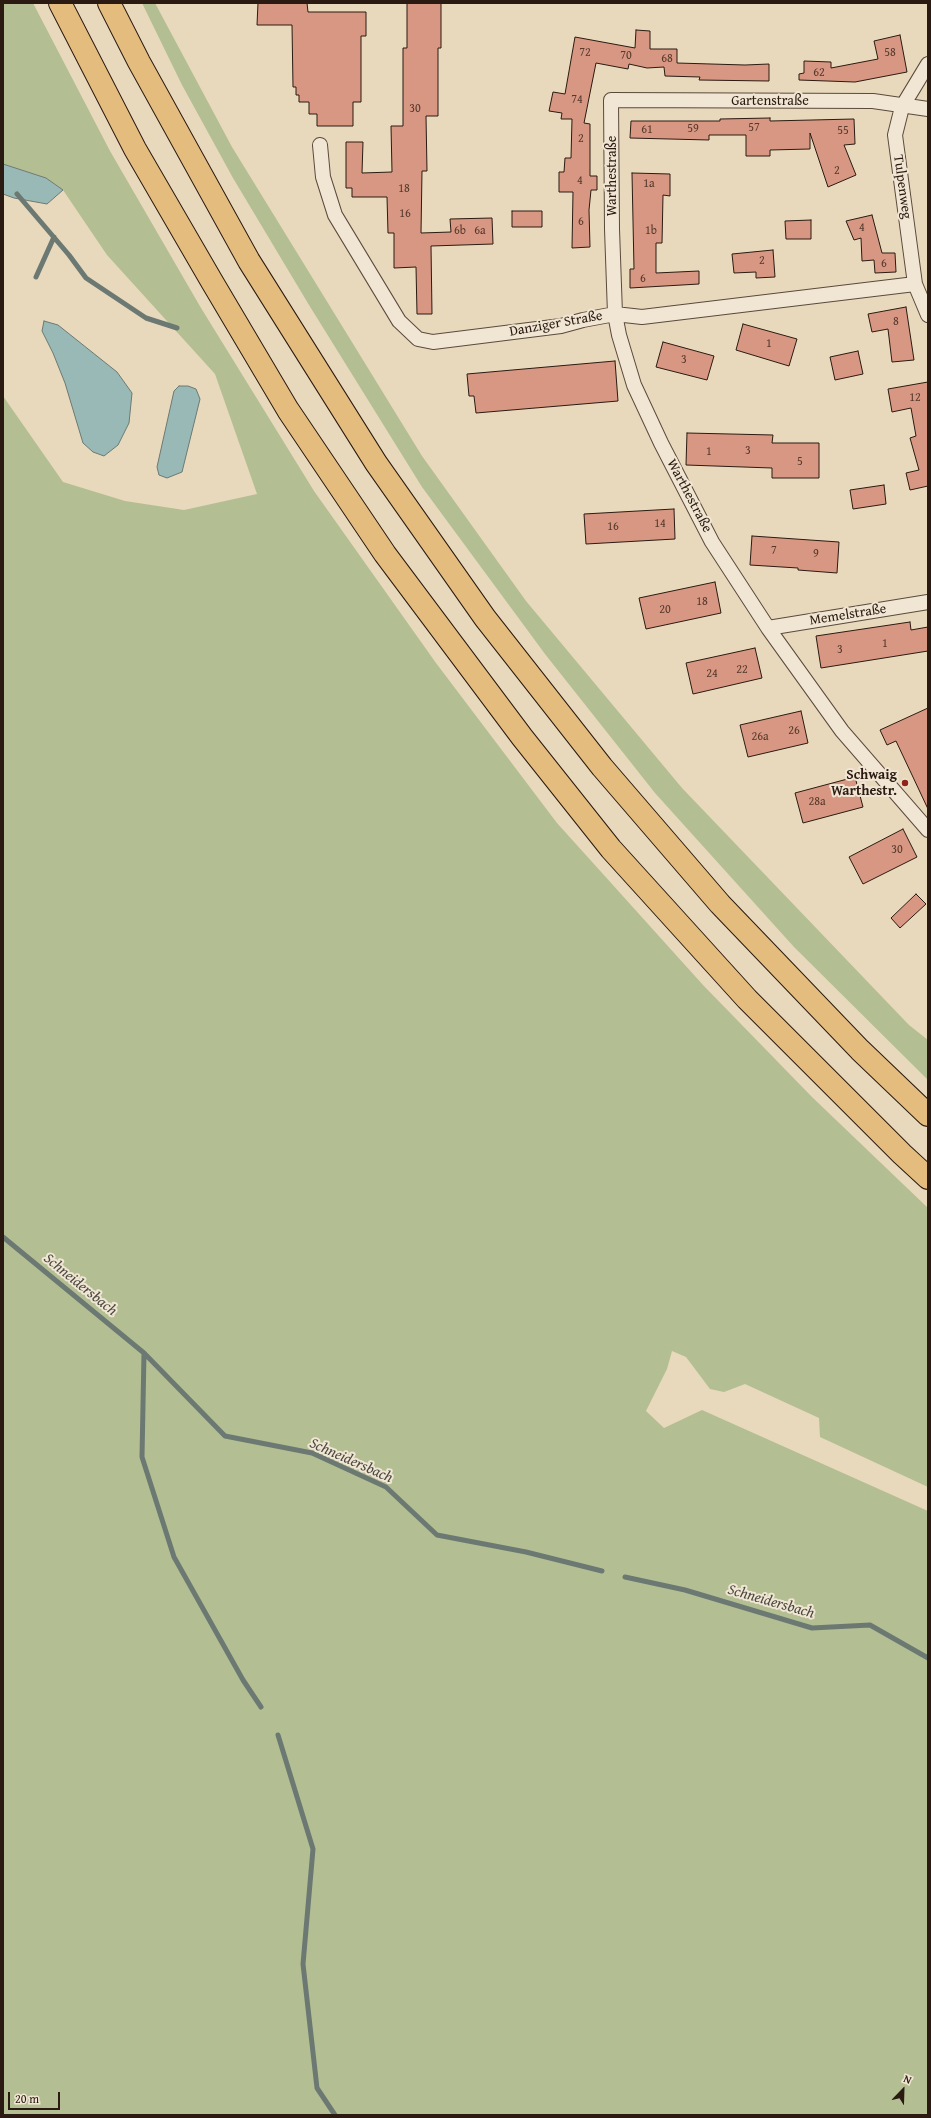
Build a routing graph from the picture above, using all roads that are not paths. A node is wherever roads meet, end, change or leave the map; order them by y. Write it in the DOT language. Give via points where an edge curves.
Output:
graph roads {
  1 [pos="60,3"];
  2 [pos="109,3"];
  3 [pos="928,64"];
  4 [pos="611,100"];
  5 [pos="902,107"];
  6 [pos="928,109"];
  7 [pos="320,145"];
  8 [pos="915,284"];
  9 [pos="615,314"];
  10 [pos="928,315"];
  11 [pos="928,602"];
  12 [pos="768,628"];
  13 [pos="928,830"];
  14 [pos="928,1115"];
  15 [pos="928,1178"];
  1 -- 15 [label="highway" via="134,149 211,280 288,410 385,554 522,737 611,849 747,999"];
  2 -- 14 [label="highway" via="248,261 376,463 485,618 602,767 720,904 860,1050"];
  3 -- 5 [label="street, Tulpenweg"];
  4 -- 5 [label="street, Gartenstraße" via="873,101"];
  4 -- 9 [label="street, Warthestraße"];
  5 -- 6 [label="street, Gartenstraße"];
  5 -- 8 [label="street, Tulpenweg" via="895,136"];
  7 -- 9 [label="street, Danziger Straße" via="323,177 334,216 398,321 418,339 433,342 561,326"];
  8 -- 9 [label="street, Danziger Straße" via="642,317"];
  8 -- 10 [label="street, Tulpenweg"];
  9 -- 12 [label="street, Warthestraße" via="634,385 661,443 712,542"];
  11 -- 12 [label="street, Memelstraße"];
  12 -- 13 [label="street, Warthestraße" via="842,731"];
}
